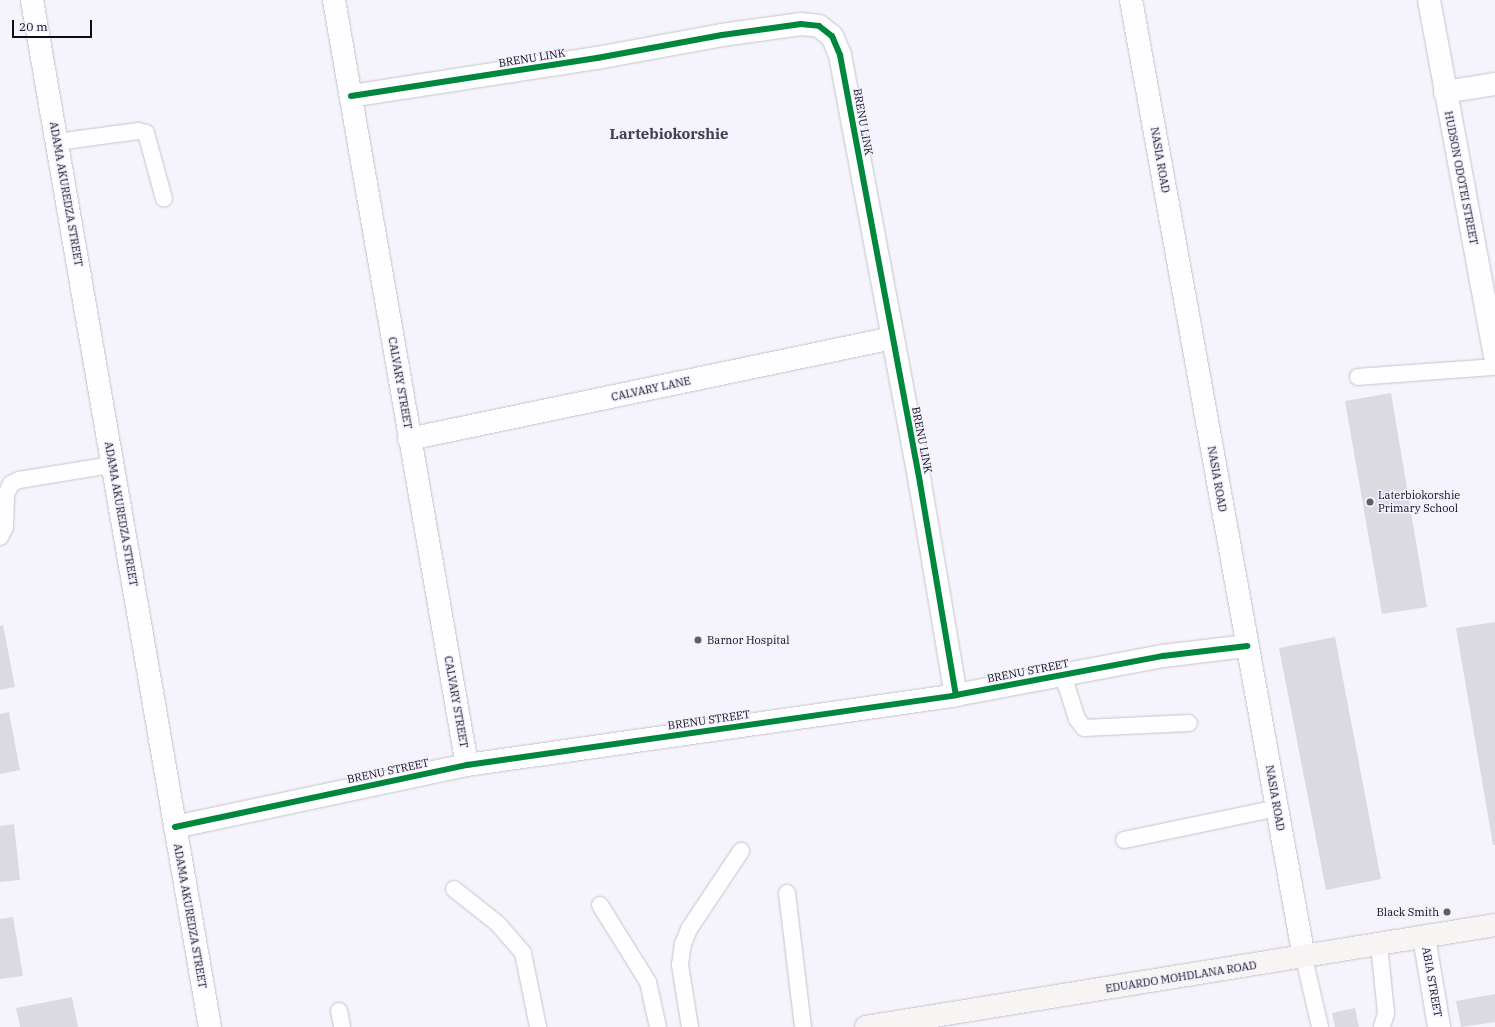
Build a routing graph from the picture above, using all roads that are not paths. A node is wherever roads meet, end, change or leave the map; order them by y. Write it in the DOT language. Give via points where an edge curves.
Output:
graph roads {
  1 [pos="32,0"];
  2 [pos="334,0"];
  3 [pos="1131,0"];
  4 [pos="1429,0"];
  5 [pos="1495,84"];
  6 [pos="1445,92"];
  7 [pos="351,96"];
  8 [pos="57,142"];
  9 [pos="164,199"];
  10 [pos="893,338"];
  11 [pos="1495,355"];
  12 [pos="1495,367"];
  13 [pos="1358,377"];
  14 [pos="409,439"];
  15 [pos="112,465"];
  16 [pos="0,537"];
  17 [pos="1247,646"];
  18 [pos="1063,675"];
  19 [pos="956,695"];
  20 [pos="1189,723"];
  21 [pos="467,765"];
  22 [pos="1277,808"];
  23 [pos="175,827"];
  24 [pos="1124,840"];
  25 [pos="741,851"];
  26 [pos="454,889"];
  27 [pos="786,893"];
  28 [pos="600,905"];
  29 [pos="1495,926"];
  30 [pos="1424,937"];
  31 [pos="1379,945"];
  32 [pos="1304,958"];
  33 [pos="339,1011"];
  34 [pos="210,1027"];
  35 [pos="342,1027"];
  36 [pos="538,1027"];
  37 [pos="658,1027"];
  38 [pos="690,1027"];
  39 [pos="803,1027"];
  40 [pos="866,1027"];
  41 [pos="1320,1027"];
  42 [pos="1382,1027"];
  43 [pos="1439,1027"];
  1 -- 8 [label="street, ADAMA AKUREDZA STREET"];
  2 -- 7 [label="street, CALVARY STREET"];
  3 -- 17 [label="street, NASIA ROAD"];
  4 -- 6 [label="street, HUDSON ODOTEI STREET"];
  5 -- 6 [label="street"];
  6 -- 11 [label="street, HUDSON ODOTEI STREET"];
  7 -- 10 [label="street, BRENU LINK" via="597,58 768,28 801,24 819,26 832,36 840,55"];
  7 -- 14 [label="street, CALVARY STREET"];
  8 -- 9 [label="lane" via="138,131 146,133"];
  8 -- 15 [label="street, ADAMA AKUREDZA STREET"];
  10 -- 14 [label="street, CALVARY LANE"];
  10 -- 19 [label="street, BRENU LINK"];
  12 -- 13 [label="lane"];
  14 -- 21 [label="street, CALVARY STREET"];
  15 -- 16 [label="lane" via="19,480 11,484 6,495 5,527"];
  15 -- 23 [label="street, ADAMA AKUREDZA STREET"];
  17 -- 18 [label="street, BRENU STREET" via="1163,656"];
  17 -- 22 [label="street, NASIA ROAD"];
  18 -- 19 [label="street, BRENU STREET"];
  18 -- 20 [label="lane" via="1077,719 1084,728"];
  19 -- 21 [label="street, BRENU STREET"];
  21 -- 23 [label="street, BRENU STREET"];
  22 -- 24 [label="lane"];
  22 -- 32 [label="street, NASIA ROAD"];
  23 -- 34 [label="street, ADAMA AKUREDZA STREET"];
  25 -- 38 [label="lane" via="689,929 682,944 680,965"];
  26 -- 36 [label="lane" via="498,924 523,953"];
  27 -- 39 [label="lane"];
  28 -- 37 [label="lane" via="648,982"];
  29 -- 30 [label="main road, EDUARDO MOHDLANA ROAD"];
  30 -- 31 [label="main road, EDUARDO MOHDLANA ROAD"];
  30 -- 43 [label="street, ABIA STREET"];
  31 -- 32 [label="main road, EDUARDO MOHDLANA ROAD"];
  31 -- 42 [label="lane" via="1386,1013"];
  32 -- 40 [label="main road, EDUARDO MOHDLANA ROAD"];
  32 -- 41 [label="lane"];
  33 -- 35 [label="lane"];
}
